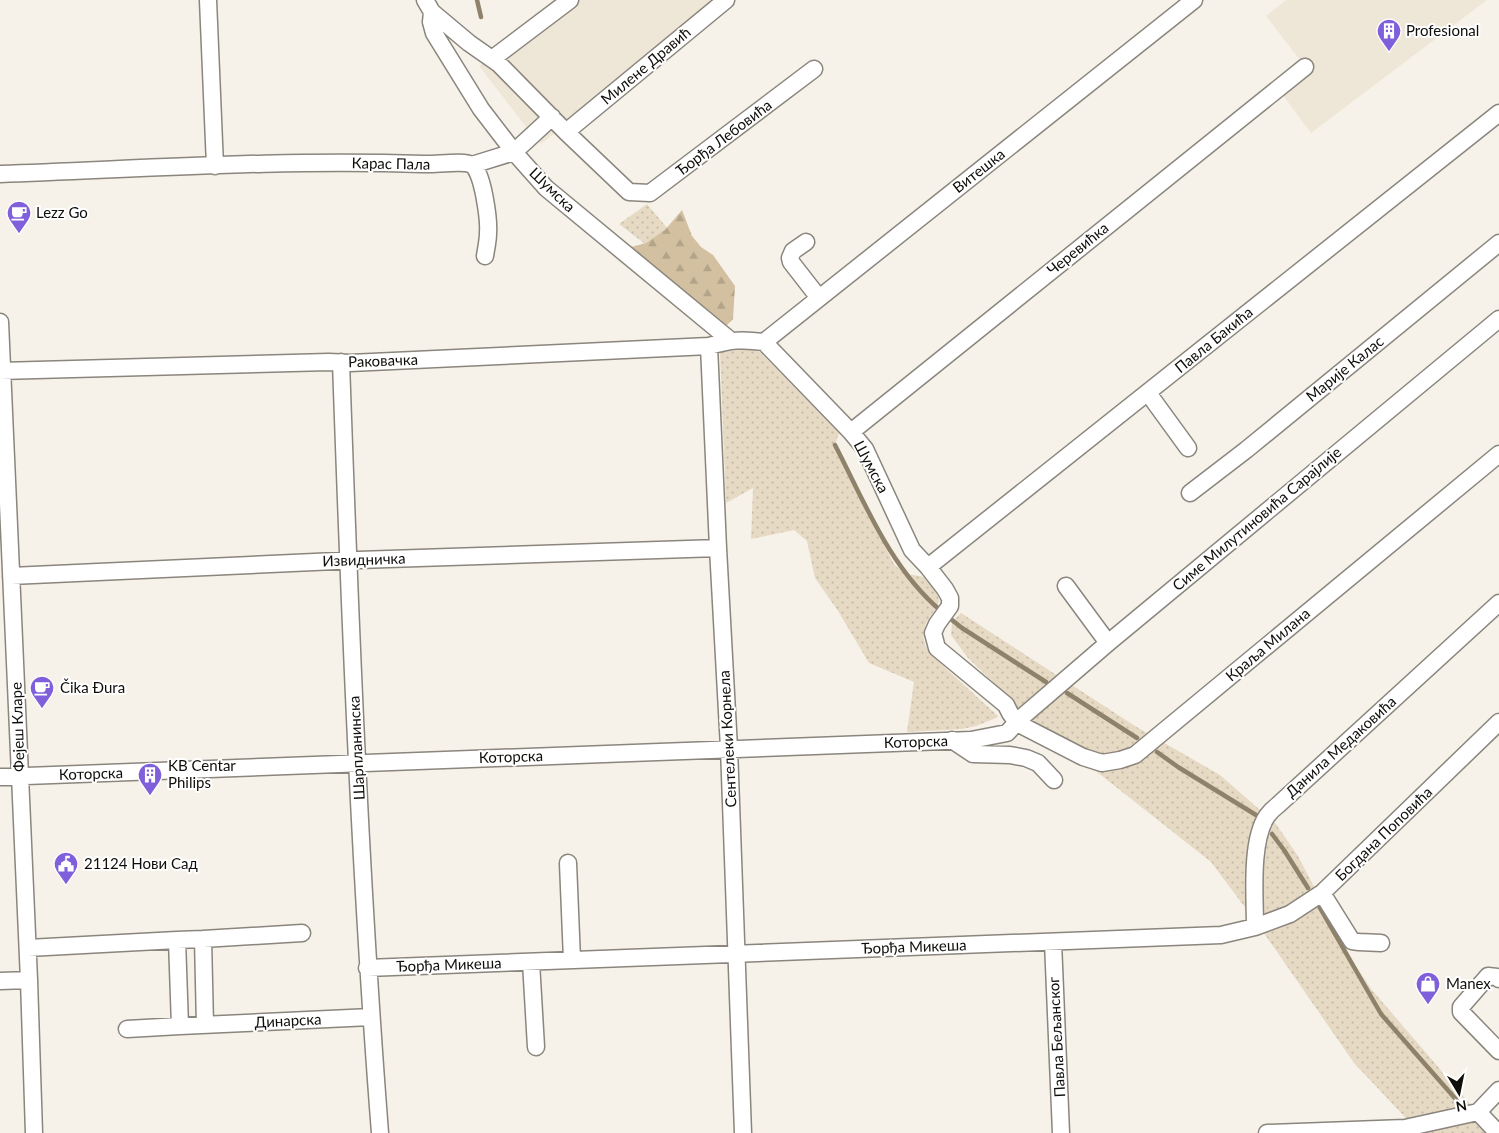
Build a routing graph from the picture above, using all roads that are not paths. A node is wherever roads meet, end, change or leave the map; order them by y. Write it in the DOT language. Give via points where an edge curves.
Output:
graph roads {
  1 [pos="208,0"];
  2 [pos="570,0"];
  3 [pos="726,0"];
  4 [pos="1194,0"];
  5 [pos="428,6"];
  6 [pos="492,58"];
  7 [pos="1304,67"];
  8 [pos="814,69"];
  9 [pos="1499,113"];
  10 [pos="552,118"];
  11 [pos="566,132"];
  12 [pos="514,152"];
  13 [pos="472,165"];
  14 [pos="215,166"];
  15 [pos="0,174"];
  16 [pos="806,242"];
  17 [pos="1499,243"];
  18 [pos="485,256"];
  19 [pos="819,298"];
  20 [pos="1499,318"];
  21 [pos="0,322"];
  22 [pos="730,340"];
  23 [pos="764,342"];
  24 [pos="709,346"];
  25 [pos="341,362"];
  26 [pos="1,371"];
  27 [pos="1148,393"];
  28 [pos="851,432"];
  29 [pos="1188,448"];
  30 [pos="1499,454"];
  31 [pos="1190,493"];
  32 [pos="718,548"];
  33 [pos="348,560"];
  34 [pos="928,567"];
  35 [pos="11,576"];
  36 [pos="1066,586"];
  37 [pos="1499,603"];
  38 [pos="1108,643"];
  39 [pos="1499,722"];
  40 [pos="1017,723"];
  41 [pos="952,740"];
  42 [pos="729,748"];
  43 [pos="358,764"];
  44 [pos="20,776"];
  45 [pos="0,777"];
  46 [pos="1054,780"];
  47 [pos="568,863"];
  48 [pos="1322,893"];
  49 [pos="1255,927"];
  50 [pos="302,933"];
  51 [pos="203,939"];
  52 [pos="177,940"];
  53 [pos="1053,942"];
  54 [pos="1381,943"];
  55 [pos="28,948"];
  56 [pos="736,954"];
  57 [pos="572,960"];
  58 [pos="531,962"];
  59 [pos="367,968"];
  60 [pos="1499,979"];
  61 [pos="29,980"];
  62 [pos="0,981"];
  63 [pos="371,1017"];
  64 [pos="205,1025"];
  65 [pos="180,1026"];
  66 [pos="127,1028"];
  67 [pos="536,1047"];
  68 [pos="1499,1051"];
  69 [pos="1499,1090"];
  70 [pos="1478,1112"];
  71 [pos="34,1133"];
  72 [pos="380,1133"];
  73 [pos="743,1133"];
  74 [pos="1061,1133"];
  75 [pos="1267,1133"];
  76 [pos="1498,1133"];
  1 -- 14 [label="street"];
  2 -- 6 [label="street"];
  3 -- 11 [label="street, Милене Дравић"];
  4 -- 19 [label="street, Витешка"];
  5 -- 6 [label="street" via="469,43"];
  5 -- 12 [label="street, Шумска" via="434,33 481,109"];
  6 -- 10 [label="street"];
  7 -- 28 [label="street, Черевићка"];
  8 -- 11 [label="street, Ђорђа Лебовића" via="650,193 629,192"];
  9 -- 27 [label="street, Павла Бакића"];
  10 -- 11 [label="street"];
  10 -- 12 [label="street"];
  12 -- 13 [label="street, Карас Пала"];
  12 -- 22 [label="street, Шумска" via="546,188"];
  13 -- 14 [label="street, Карас Пала" via="316,163"];
  13 -- 18 [label="street" via="479,172 485,203 488,232"];
  14 -- 15 [label="street, Карас Пала"];
  16 -- 19 [label="street" via="790,258"];
  17 -- 31 [label="street, Марије Калас"];
  19 -- 23 [label="street, Витешка"];
  20 -- 38 [label="street, Симе Милутиновића Сарајлије"];
  21 -- 26 [label="street, Фејеш Кларе"];
  22 -- 23 [label="street, Раковачка"];
  22 -- 24 [label="street, Раковачка"];
  23 -- 28 [label="street, Шумска"];
  24 -- 25 [label="street, Раковачка"];
  24 -- 32 [label="street, Сентелеки Корнела"];
  25 -- 26 [label="street, Раковачка"];
  25 -- 33 [label="street, Шарпланинска"];
  26 -- 35 [label="street, Фејеш Кларе"];
  27 -- 29 [label="street"];
  27 -- 34 [label="street, Павла Бакића"];
  28 -- 34 [label="street, Шумска" via="865,449 912,550"];
  30 -- 40 [label="street, Краља Милана" via="1135,755 1103,768"];
  32 -- 33 [label="street, Извидничка"];
  32 -- 42 [label="street, Сентелеки Корнела"];
  33 -- 35 [label="street, Извидничка"];
  33 -- 43 [label="street, Шарпланинска"];
  34 -- 40 [label="street, Шумска" via="950,598 950,606 933,633 937,648 1006,705"];
  35 -- 44 [label="street, Фејеш Кларе"];
  36 -- 38 [label="street"];
  37 -- 49 [label="street, Данила Медаковића" via="1267,817 1257,848"];
  38 -- 40 [label="street, Симе Милутиновића Сарајлије"];
  39 -- 48 [label="street, Богдана Поповића"];
  40 -- 41 [label="street, Которска" via="1006,734"];
  41 -- 42 [label="street, Которска"];
  41 -- 46 [label="street" via="973,754 1026,758 1038,763"];
  42 -- 43 [label="street, Которска"];
  42 -- 56 [label="street, Сентелеки Корнела"];
  43 -- 44 [label="street, Которска"];
  43 -- 59 [label="street, Шарпланинска"];
  44 -- 45 [label="street, Которска"];
  44 -- 55 [label="street, Фејеш Кларе"];
  47 -- 57 [label="street"];
  48 -- 49 [label="street, Богдана Поповића" via="1290,914"];
  48 -- 54 [label="street" via="1352,941"];
  49 -- 53 [label="street, Ђорђа Микеша" via="1221,935"];
  50 -- 51 [label="street"];
  51 -- 52 [label="street"];
  51 -- 64 [label="street"];
  52 -- 55 [label="street"];
  52 -- 65 [label="street"];
  53 -- 56 [label="street, Ђорђа Микеша"];
  53 -- 74 [label="street, Павла Бељанског"];
  55 -- 61 [label="street, Фејеш Кларе"];
  56 -- 57 [label="street, Ђорђа Микеша"];
  56 -- 73 [label="street, Сентелеки Корнела"];
  57 -- 58 [label="street, Ђорђа Микеша"];
  58 -- 59 [label="street, Ђорђа Микеша"];
  58 -- 67 [label="street"];
  59 -- 63 [label="street, Шарпланинска"];
  60 -- 68 [label="street" via="1488,976 1461,1007 1461,1012"];
  61 -- 62 [label="street"];
  61 -- 71 [label="street, Фејеш Кларе"];
  63 -- 64 [label="street, Динарска"];
  63 -- 72 [label="street, Шарпланинска"];
  64 -- 65 [label="street, Динарска"];
  65 -- 66 [label="street, Динарска"];
  69 -- 70 [label="street"];
  70 -- 75 [label="street" via="1405,1128"];
  70 -- 76 [label="street"];
}
